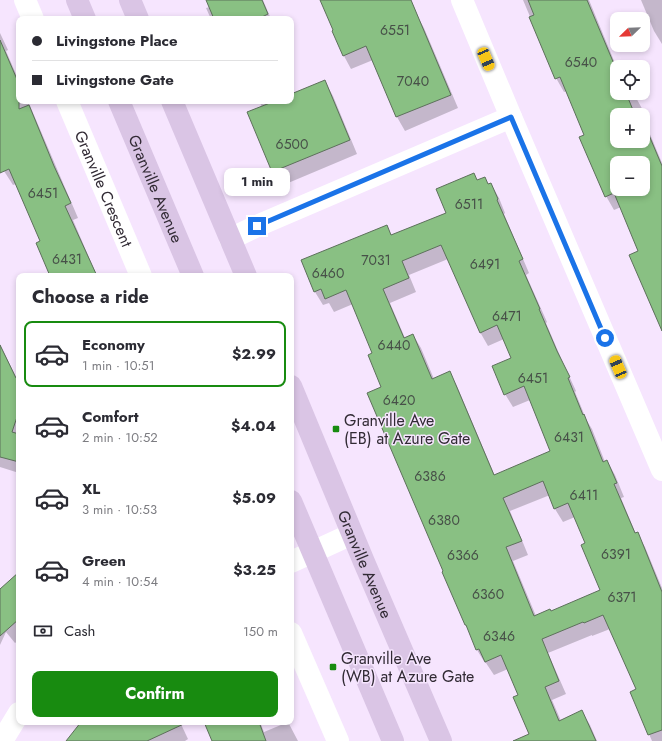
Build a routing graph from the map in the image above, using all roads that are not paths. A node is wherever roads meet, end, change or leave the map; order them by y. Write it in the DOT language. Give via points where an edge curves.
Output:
graph roads {
  1 [pos="24,0"];
  2 [pos="77,0"];
  3 [pos="130,0"];
  4 [pos="462,0"];
  5 [pos="31,16"];
  6 [pos="84,16"];
  7 [pos="137,16"];
  8 [pos="68,104"];
  9 [pos="120,104"];
  10 [pos="173,104"];
  11 [pos="511,117"];
  12 [pos="230,239"];
  13 [pos="140,273"];
  14 [pos="192,273"];
  15 [pos="245,273"];
  16 [pos="294,393"];
  17 [pos="662,470"];
  18 [pos="294,508"];
  19 [pos="352,534"];
  20 [pos="314,553"];
  21 [pos="294,561"];
  22 [pos="294,640"];
  23 [pos="16,718"];
  24 [pos="2,741"];
  25 [pos="338,741"];
  26 [pos="393,741"];
  27 [pos="441,741"];
  1 -- 5 [label="street"];
  2 -- 6 [label="main road"];
  3 -- 7 [label="main road"];
  4 -- 11 [label="street"];
  8 -- 13 [label="street, Granville Crescent"];
  9 -- 14 [label="main road, Granville Avenue"];
  10 -- 12 [label="main road"];
  11 -- 12 [label="street"];
  11 -- 17 [label="street"];
  12 -- 15 [label="main road"];
  16 -- 19 [label="main road, Granville Avenue"];
  18 -- 20 [label="main road"];
  19 -- 20 [label="street"];
  19 -- 27 [label="main road, Granville Avenue"];
  20 -- 21 [label="street"];
  20 -- 26 [label="main road"];
  22 -- 25 [label="street"];
  23 -- 24 [label="street"];
}
